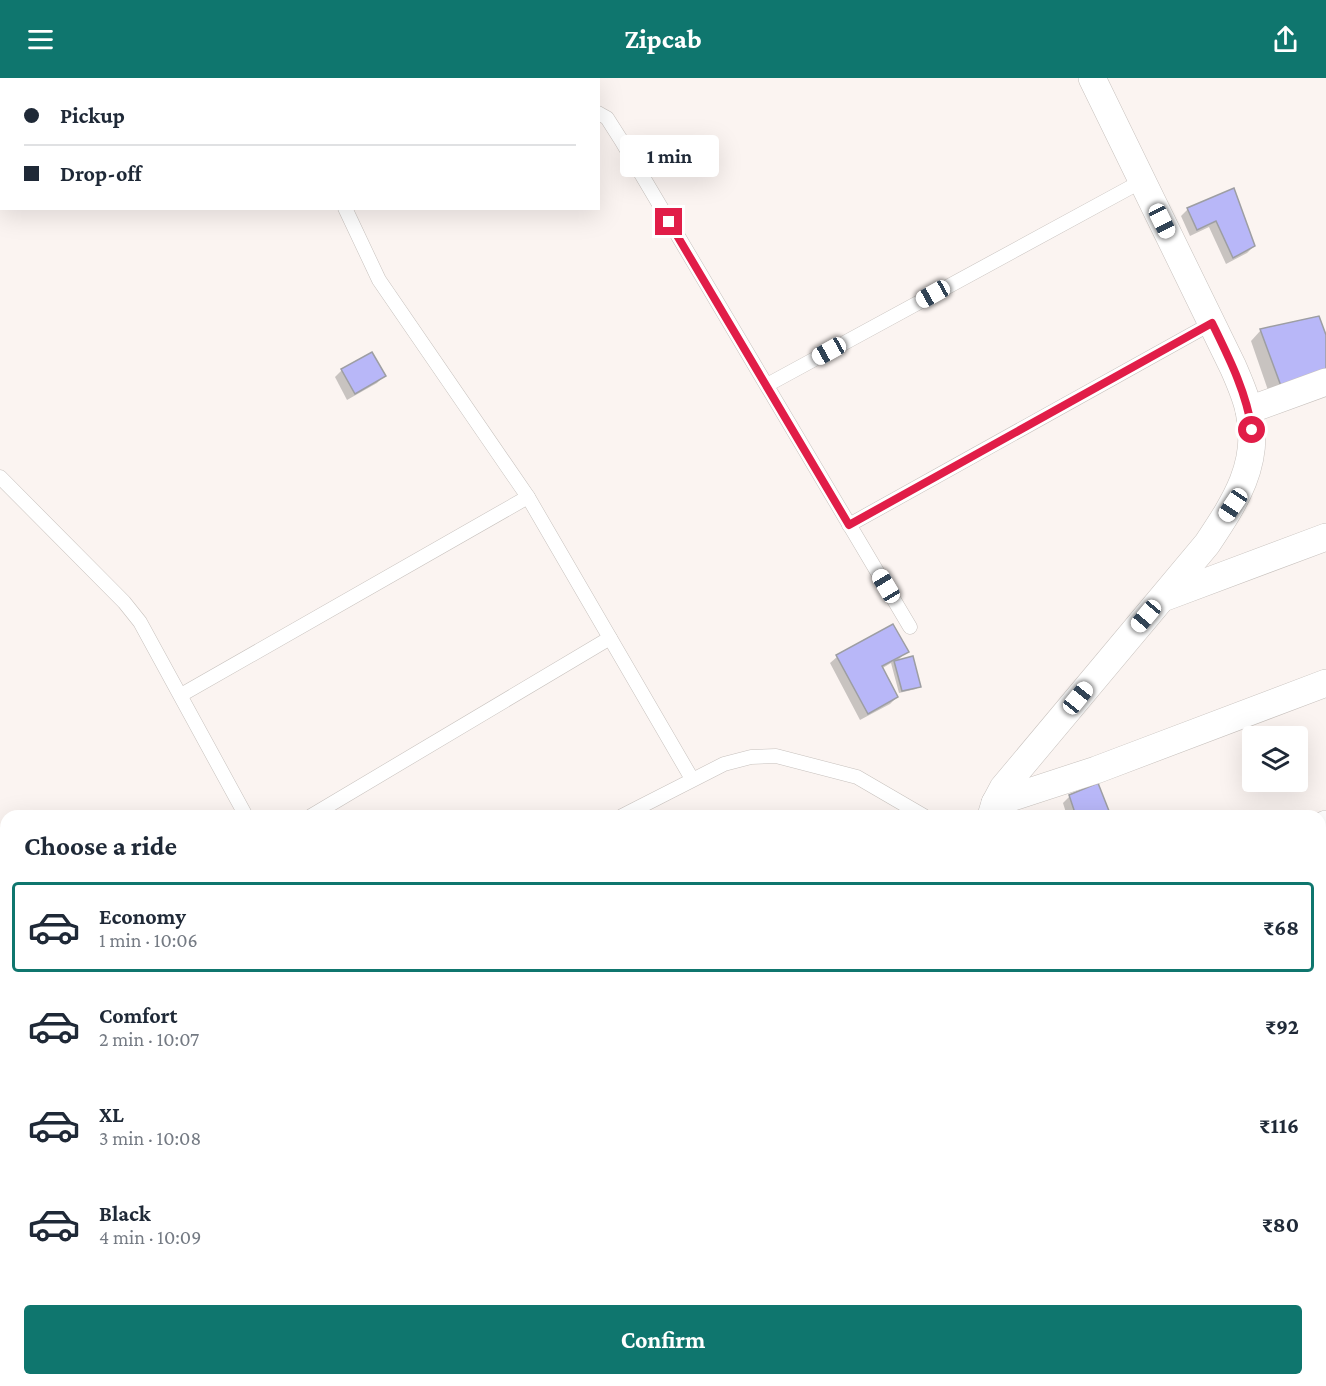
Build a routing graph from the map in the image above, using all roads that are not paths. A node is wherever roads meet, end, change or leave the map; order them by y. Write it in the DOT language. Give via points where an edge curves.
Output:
graph roads {
  1 [pos="1092,78"];
  2 [pos="600,114"];
  3 [pos="1142,181"];
  4 [pos="351,210"];
  5 [pos="1212,323"];
  6 [pos="1326,382"];
  7 [pos="767,386"];
  8 [pos="1249,410"];
  9 [pos="0,477"];
  10 [pos="528,497"];
  11 [pos="849,525"];
  12 [pos="1326,537"];
  13 [pos="1159,599"];
  14 [pos="910,627"];
  15 [pos="610,638"];
  16 [pos="1326,683"];
  17 [pos="181,695"];
  18 [pos="692,779"];
  19 [pos="243,810"];
  20 [pos="321,810"];
  21 [pos="633,810"];
  22 [pos="914,810"];
  23 [pos="993,810"];
  1 -- 3 [label="street"];
  2 -- 7 [label="lane" via="621,140"];
  3 -- 5 [label="street"];
  3 -- 7 [label="lane"];
  4 -- 10 [label="lane" via="379,280"];
  5 -- 8 [label="street"];
  5 -- 11 [label="lane"];
  6 -- 8 [label="street"];
  7 -- 11 [label="lane"];
  8 -- 13 [label="street" via="1252,448 1243,484 1207,543"];
  9 -- 17 [label="lane" via="124,602 140,622"];
  10 -- 15 [label="lane"];
  10 -- 17 [label="lane"];
  11 -- 14 [label="lane"];
  12 -- 13 [label="street"];
  13 -- 23 [label="street" via="1003,788"];
  15 -- 18 [label="lane"];
  15 -- 20 [label="lane"];
  16 -- 23 [label="street"];
  17 -- 19 [label="lane"];
  18 -- 21 [label="lane"];
  18 -- 22 [label="lane" via="724,764 776,756 857,777"];
}
